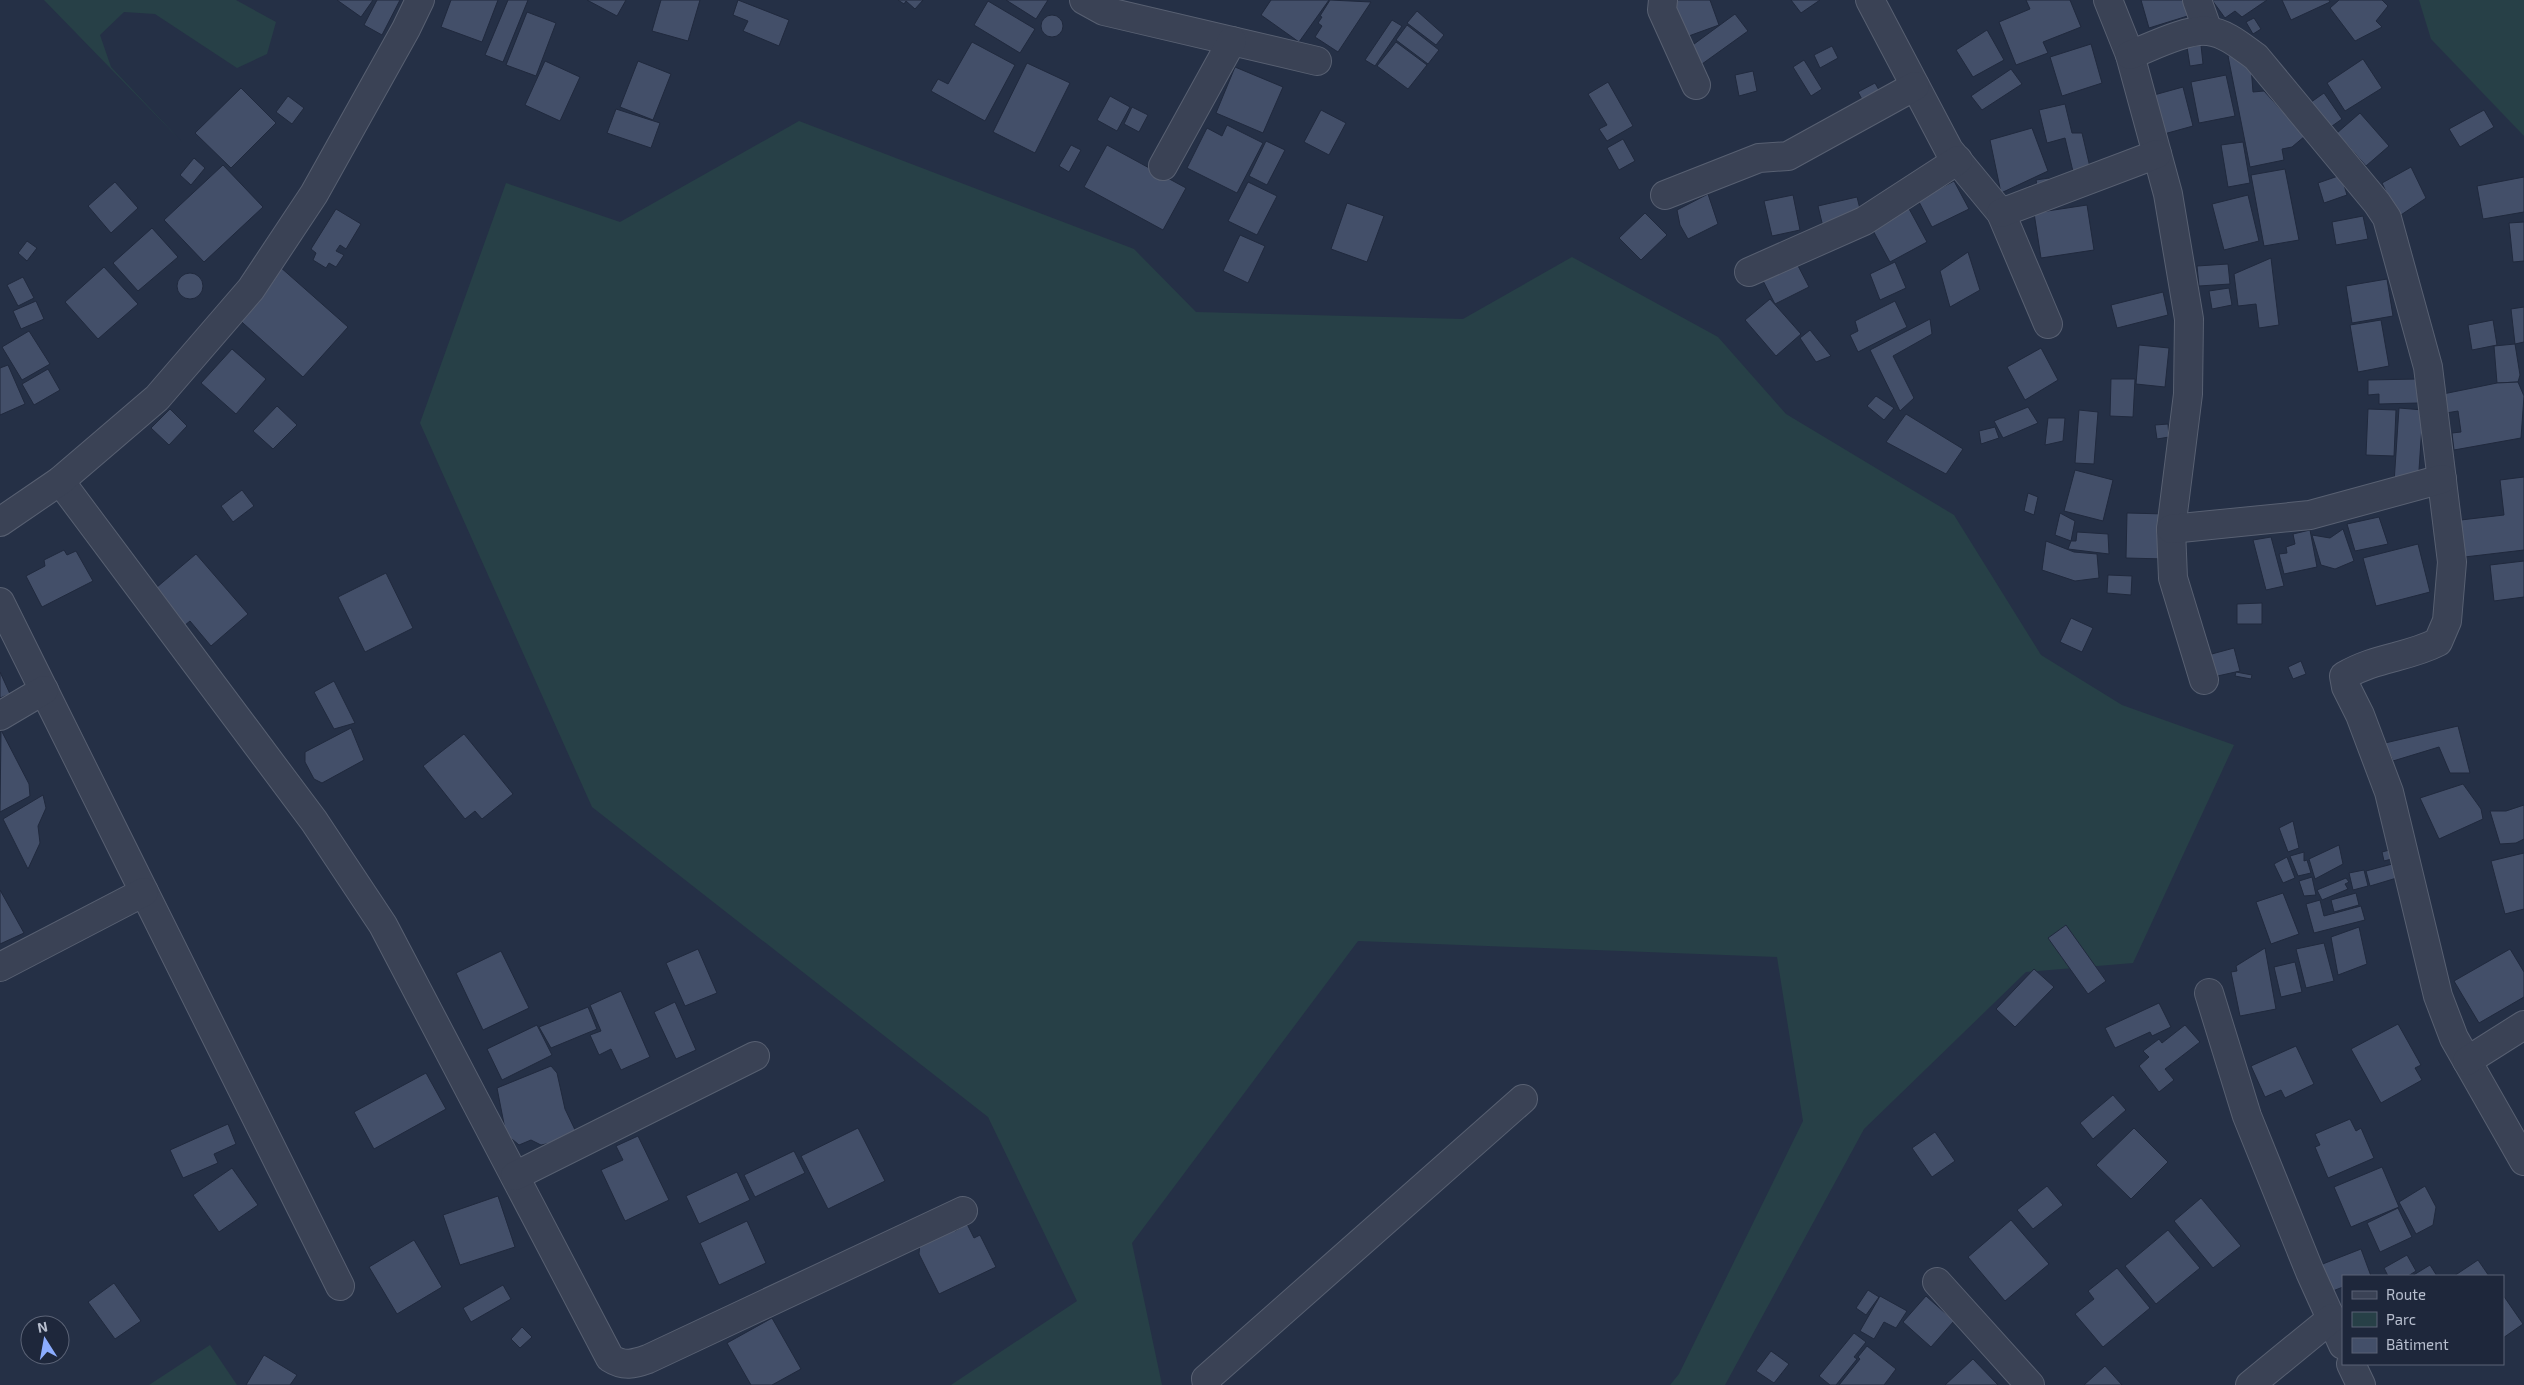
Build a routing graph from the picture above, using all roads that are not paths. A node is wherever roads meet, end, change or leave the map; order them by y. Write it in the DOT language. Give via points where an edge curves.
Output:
graph roads {
  1 [pos="420,0"];
  2 [pos="1663,0"];
  3 [pos="1870,0"];
  4 [pos="2108,0"];
  5 [pos="2197,0"];
  6 [pos="1092,2"];
  7 [pos="2208,31"];
  8 [pos="1232,41"];
  9 [pos="2130,55"];
  10 [pos="1317,61"];
  11 [pos="1696,85"];
  12 [pos="1915,86"];
  13 [pos="2157,154"];
  14 [pos="1958,160"];
  15 [pos="1163,166"];
  16 [pos="1665,195"];
  17 [pos="2001,213"];
  18 [pos="1749,272"];
  19 [pos="2048,324"];
  20 [pos="2442,479"];
  21 [pos="60,481"];
  22 [pos="0,522"];
  23 [pos="2171,529"];
  24 [pos="0,602"];
  25 [pos="2204,680"];
  26 [pos="44,690"];
  27 [pos="0,716"];
  28 [pos="144,892"];
  29 [pos="0,967"];
  30 [pos="2209,993"];
  31 [pos="2524,1025"];
  32 [pos="755,1056"];
  33 [pos="2467,1061"];
  34 [pos="1524,1100"];
  35 [pos="2524,1161"];
  36 [pos="515,1176"];
  37 [pos="964,1211"];
  38 [pos="1937,1282"];
  39 [pos="340,1286"];
  40 [pos="2332,1318"];
  41 [pos="2342,1343"];
  42 [pos="2351,1365"];
  43 [pos="1207,1385"];
  44 [pos="2030,1385"];
  45 [pos="2250,1385"];
  46 [pos="2361,1385"];
  1 -- 21 [label="street" via="314,194 251,289 157,398"];
  2 -- 11 [label="street" via="1662,10"];
  3 -- 12 [label="street"];
  4 -- 9 [label="street"];
  5 -- 7 [label="street"];
  6 -- 8 [label="street"];
  7 -- 9 [label="street" via="2186,34"];
  7 -- 20 [label="street" via="2230,39 2256,57 2387,218 2428,367"];
  8 -- 10 [label="street"];
  8 -- 15 [label="street"];
  9 -- 13 [label="street"];
  12 -- 14 [label="street" via="1949,150"];
  12 -- 16 [label="street" via="1788,156 1759,158"];
  13 -- 17 [label="street"];
  13 -- 23 [label="street" via="2168,194 2189,319 2188,394"];
  14 -- 17 [label="street"];
  14 -- 18 [label="street" via="1864,221"];
  17 -- 19 [label="street"];
  20 -- 23 [label="street" via="2310,515"];
  20 -- 33 [label="street" via="2452,562 2447,621 2438,642 2363,665 2344,676 2390,792 2438,996 2454,1038"];
  21 -- 22 [label="street"];
  21 -- 36 [label="street" via="314,821 383,926"];
  23 -- 25 [label="street" via="2173,578"];
  24 -- 26 [label="street"];
  26 -- 27 [label="street"];
  26 -- 28 [label="street"];
  28 -- 29 [label="street"];
  28 -- 39 [label="street"];
  30 -- 40 [label="street" via="2247,1116"];
  31 -- 33 [label="street"];
  32 -- 36 [label="street"];
  33 -- 35 [label="street"];
  34 -- 43 [label="street" via="1206,1379"];
  36 -- 37 [label="street" via="610,1358 618,1364 631,1365 648,1359"];
  38 -- 44 [label="street"];
  40 -- 41 [label="street"];
  40 -- 45 [label="street"];
  42 -- 46 [label="street"];
}
